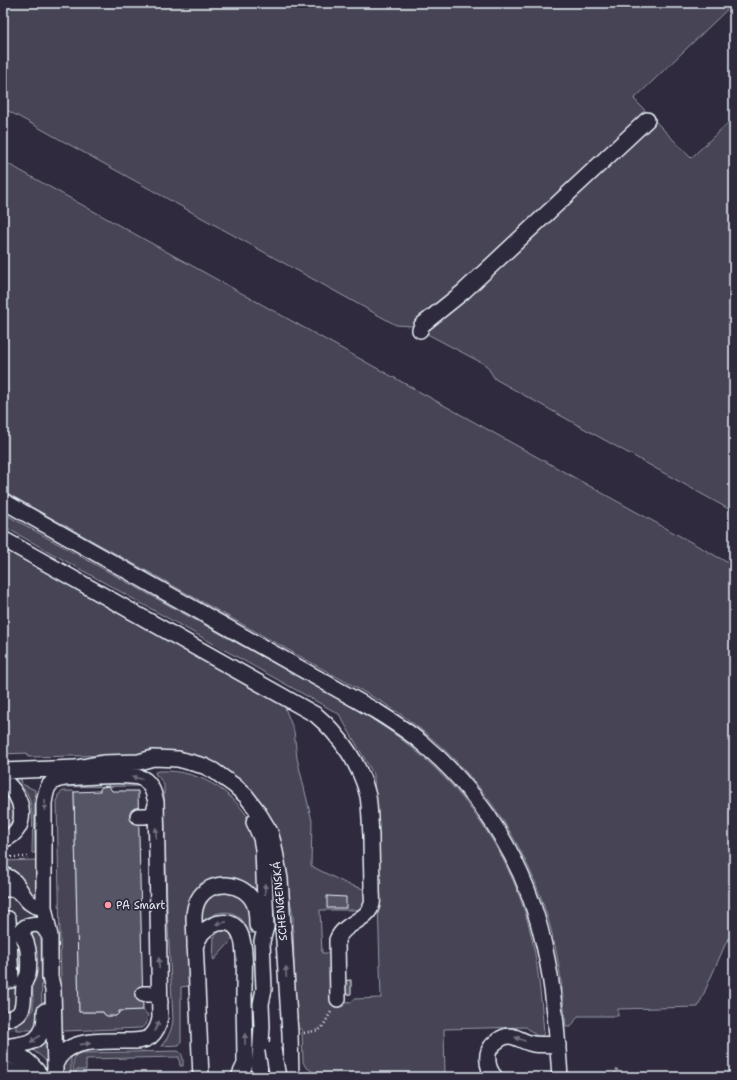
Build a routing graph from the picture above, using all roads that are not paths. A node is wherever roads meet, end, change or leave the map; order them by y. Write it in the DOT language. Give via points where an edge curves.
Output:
graph roads {
  1 [pos="646,120"];
  2 [pos="420,330"];
  3 [pos="3,501"];
  4 [pos="3,539"];
  5 [pos="3,761"];
  6 [pos="139,762"];
  7 [pos="104,763"];
  8 [pos="3,771"];
  9 [pos="3,781"];
  10 [pos="155,808"];
  11 [pos="138,816"];
  12 [pos="21,823"];
  13 [pos="3,840"];
  14 [pos="3,849"];
  15 [pos="3,875"];
  16 [pos="3,889"];
  17 [pos="24,896"];
  18 [pos="44,907"];
  19 [pos="3,919"];
  20 [pos="50,936"];
  21 [pos="262,941"];
  22 [pos="196,947"];
  23 [pos="50,977"];
  24 [pos="3,981"];
  25 [pos="264,989"];
  26 [pos="143,994"];
  27 [pos="338,999"];
  28 [pos="160,1002"];
  29 [pos="288,1011"];
  30 [pos="3,1018"];
  31 [pos="558,1045"];
  32 [pos="3,1049"];
  33 [pos="281,1056"];
  34 [pos="3,1068"];
  35 [pos="54,1071"];
  36 [pos="20,1077"];
  37 [pos="39,1077"];
  38 [pos="201,1077"];
  39 [pos="240,1077"];
  40 [pos="259,1077"];
  41 [pos="278,1077"];
  42 [pos="291,1077"];
  43 [pos="495,1077"];
  44 [pos="560,1077"];
  1 -- 2 [label="street" via="463,292 422,325"];
  3 -- 31 [label="street" via="363,703 408,732 445,764 474,796 491,820 508,847 527,887 545,946"];
  4 -- 27 [label="street" via="316,715 338,737 364,783 368,797 372,904 364,916 339,934"];
  5 -- 7 [label="street" via="76,759"];
  6 -- 7 [label="street, SCHENGENSKÁ"];
  21 -- 6 [label="street, one-way" via="266,927 263,849 258,830 245,807 219,783 198,773 177,767 154,766"];
  29 -- 6 [label="street, SCHENGENSKÁ, one-way" via="280,879 270,832 263,820 235,786 204,766 172,758 153,758"];
  7 -- 8 [label="street, SCHENGENSKÁ" via="76,768"];
  9 -- 12 [label="street" via="18,797"];
  10 -- 11 [label="street" via="150,815"];
  10 -- 18 [label="street, one-way" via="150,785 141,778 58,778 52,783 46,790 44,804"];
  28 -- 10 [label="street, one-way"];
  12 -- 13 [label="street" via="14,834"];
  12 -- 14 [label="street" via="17,840"];
  15 -- 17 [label="street" via="14,881"];
  16 -- 17 [label="street" via="15,889"];
  17 -- 18 [label="street" via="30,904"];
  18 -- 20 [label="street"];
  19 -- 24 [label="street" via="8,919 11,980"];
  20 -- 23 [label="street"];
  20 -- 30 [label="street" via="39,924 25,927 22,932 27,946 28,974 24,984 24,1003 22,1009 13,1017"];
  21 -- 22 [label="street" via="256,910 250,896 239,888 224,884 212,887 198,900 194,911"];
  21 -- 25 [label="street"];
  22 -- 38 [label="street"];
  39 -- 22 [label="street, one-way" via="245,1064 241,936 237,928 226,921 203,932"];
  23 -- 32 [label="street, one-way" via="45,990 46,1020 40,1036 26,1044"];
  23 -- 35 [label="street" via="53,990"];
  25 -- 40 [label="street" via="261,1004"];
  25 -- 41 [label="street, bridge" via="269,1004"];
  26 -- 28 [label="street" via="156,994"];
  35 -- 28 [label="street, one-way" via="63,1052 77,1044 140,1040 150,1037 159,1023"];
  29 -- 33 [label="street" via="282,1033"];
  29 -- 42 [label="street, SCHENGENSKÁ"];
  31 -- 43 [label="street, one-way" via="533,1044 508,1035 503,1036 488,1052 489,1068"];
  31 -- 44 [label="street"];
  32 -- 37 [label="main road" via="28,1064"];
  34 -- 36 [label="street"];
}
